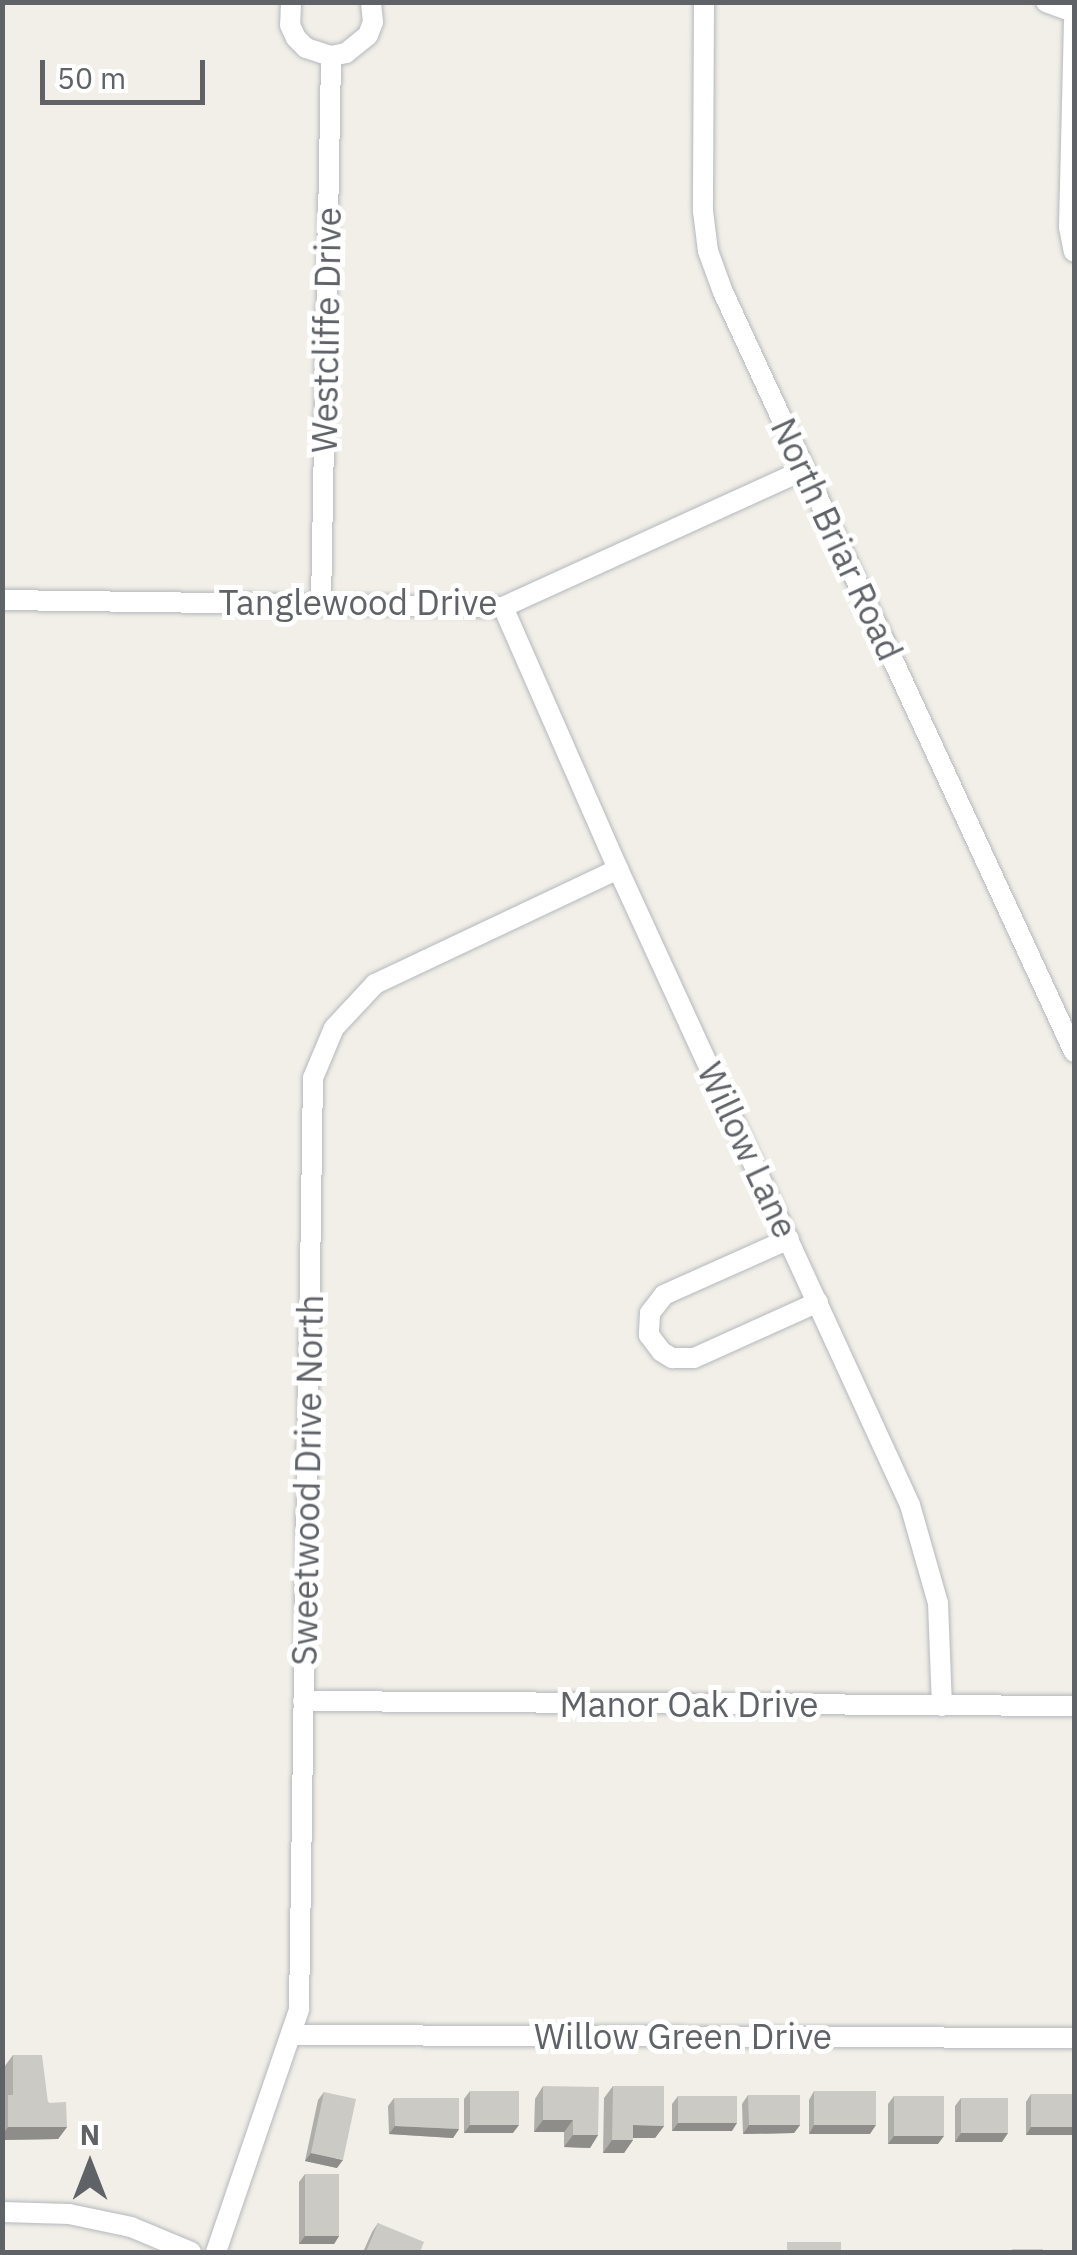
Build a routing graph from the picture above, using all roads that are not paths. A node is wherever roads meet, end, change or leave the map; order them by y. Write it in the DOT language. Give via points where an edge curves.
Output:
graph roads {
  1 [pos="291,2"];
  2 [pos="371,2"];
  3 [pos="704,2"];
  4 [pos="1046,2"];
  5 [pos="1074,12"];
  6 [pos="1074,21"];
  7 [pos="331,56"];
  8 [pos="1074,252"];
  9 [pos="804,470"];
  10 [pos="2,600"];
  11 [pos="321,604"];
  12 [pos="503,607"];
  13 [pos="618,869"];
  14 [pos="1074,1052"];
  15 [pos="789,1239"];
  16 [pos="818,1302"];
  17 [pos="303,1701"];
  18 [pos="942,1706"];
  19 [pos="1074,1706"];
  20 [pos="291,2035"];
  21 [pos="1074,2038"];
  22 [pos="2,2212"];
  23 [pos="191,2252"];
  24 [pos="216,2252"];
  1 -- 7 [label="street" via="296,38"];
  2 -- 7 [label="street" via="368,35 346,54"];
  3 -- 9 [label="street, North Briar Road" via="706,240"];
  4 -- 5 [label="street"];
  6 -- 8 [label="street"];
  7 -- 11 [label="street, Westcliffe Drive"];
  9 -- 12 [label="street, Tanglewood Drive"];
  9 -- 14 [label="street, North Briar Road"];
  10 -- 11 [label="street, Tanglewood Drive"];
  11 -- 12 [label="street, Tanglewood Drive"];
  12 -- 13 [label="street, Willow Lane"];
  13 -- 15 [label="street, Willow Lane"];
  13 -- 17 [label="street, Sweetwood Drive North" via="374,984 350,1006 321,1052 314,1078"];
  15 -- 16 [label="street, Willow Lane"];
  15 -- 16 [label="street" via="664,1295 650,1312 649,1335 662,1352 694,1358"];
  16 -- 18 [label="street, Willow Lane" via="929,1560 942,1647"];
  17 -- 18 [label="street, Manor Oak Drive"];
  17 -- 20 [label="street, Sweetwood Drive North" via="299,2010"];
  18 -- 19 [label="street, Manor Oak Drive"];
  20 -- 21 [label="street, Willow Green Drive"];
  20 -- 24 [label="street, Sweetwood Drive North"];
  22 -- 23 [label="street" via="69,2214 131,2226"];
}
